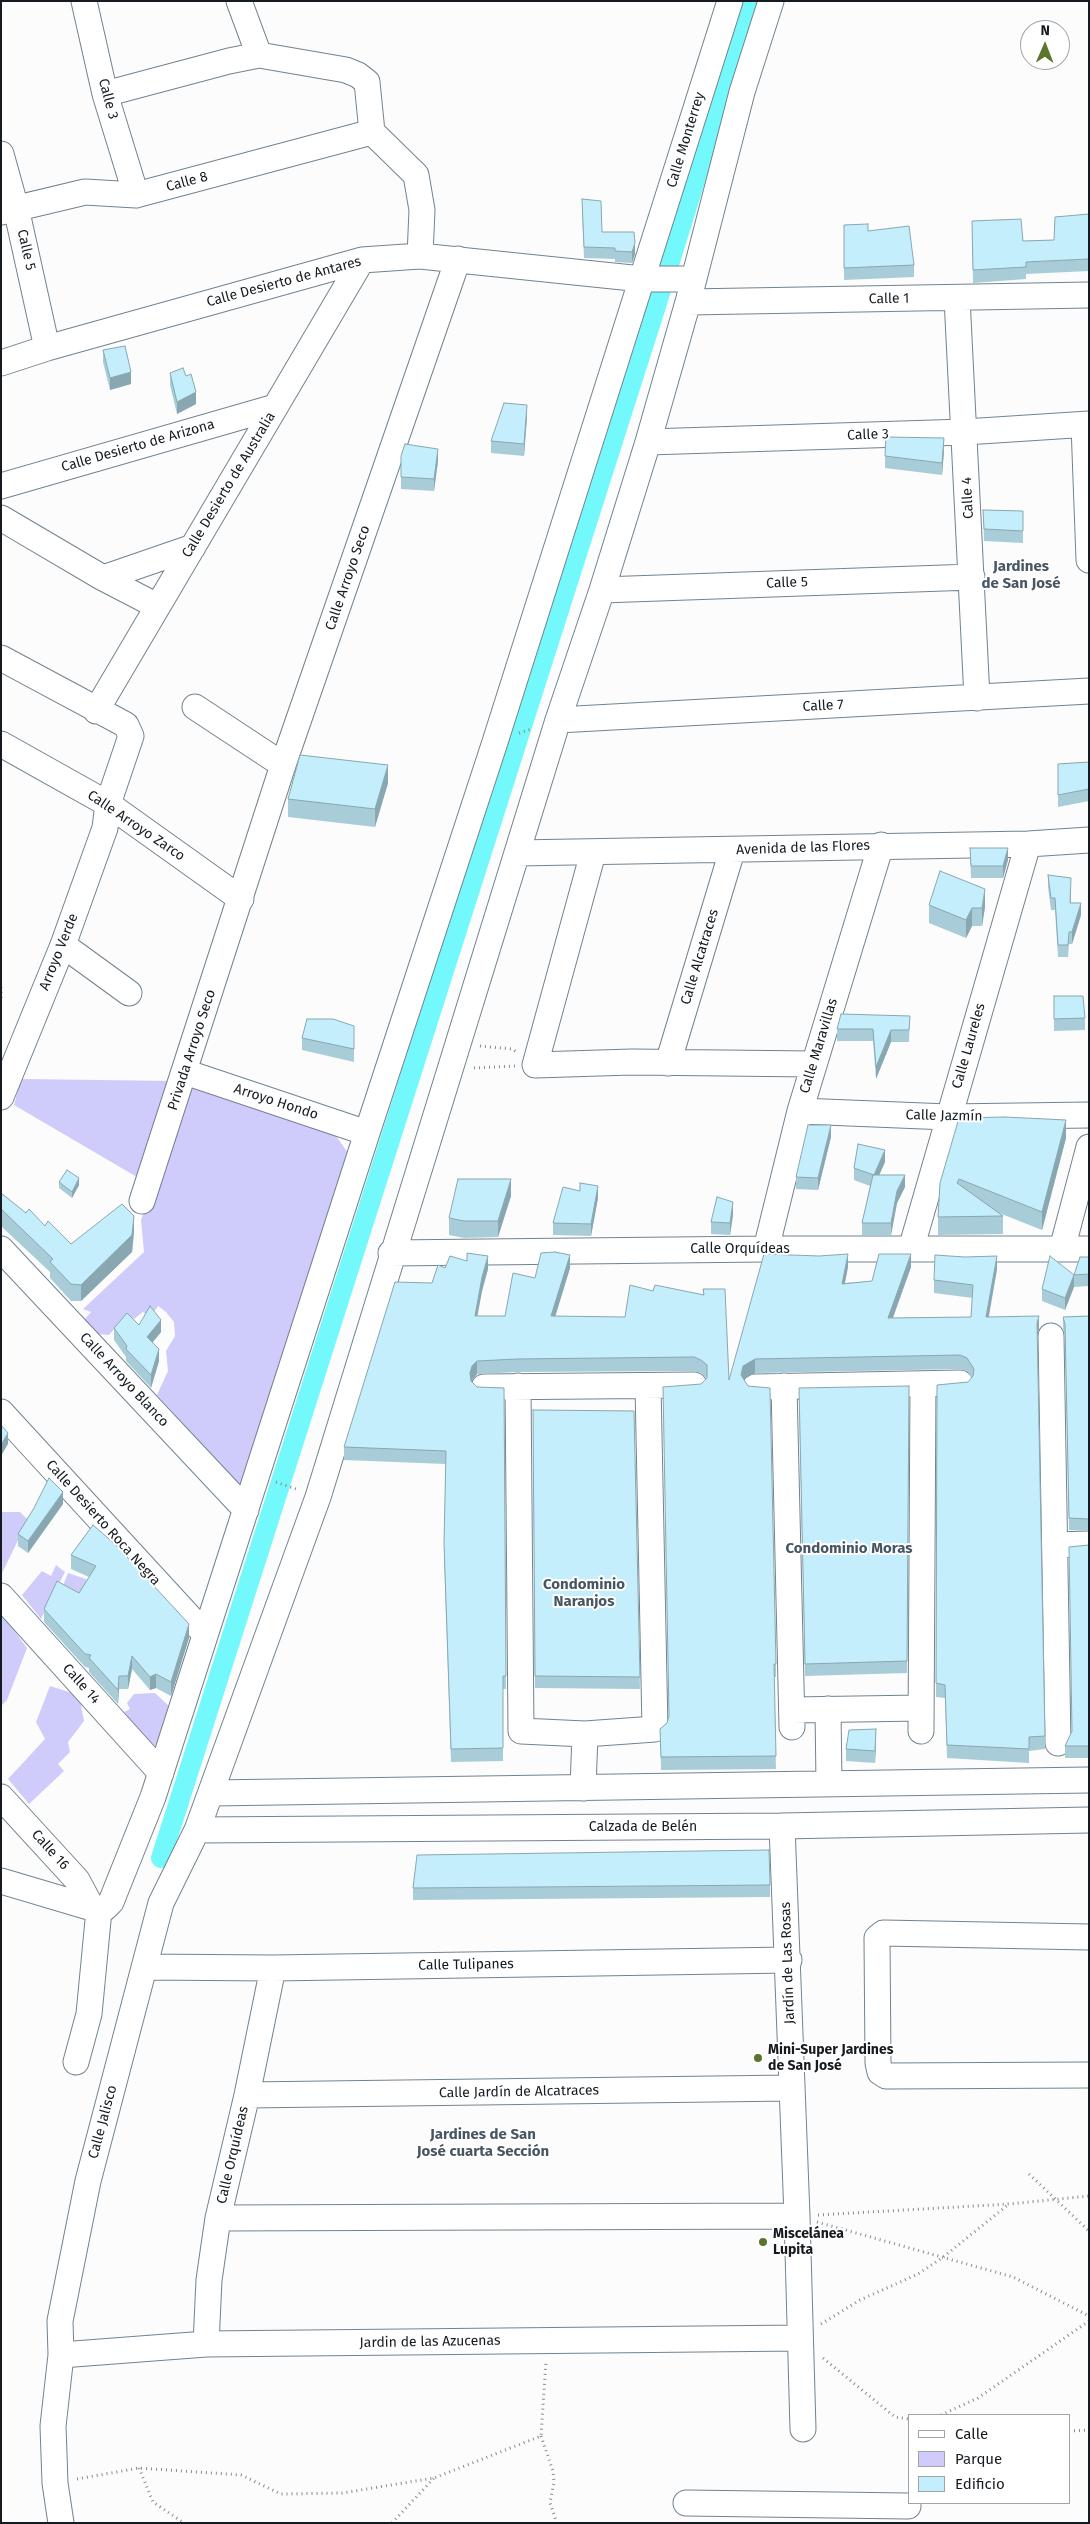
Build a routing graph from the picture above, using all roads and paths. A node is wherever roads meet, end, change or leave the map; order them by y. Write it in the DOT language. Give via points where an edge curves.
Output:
graph roads {
  1 [pos="84,1"];
  2 [pos="239,1"];
  3 [pos="730,1"];
  4 [pos="771,1"];
  5 [pos="259,55"];
  6 [pos="105,94"];
  7 [pos="372,132"];
  8 [pos="1,154"];
  9 [pos="136,195"];
  10 [pos="9,210"];
  11 [pos="420,256"];
  12 [pos="458,259"];
  13 [pos="362,260"];
  14 [pos="644,279"];
  15 [pos="690,287"];
  16 [pos="1089,295"];
  17 [pos="957,298"];
  18 [pos="47,348"];
  19 [pos="1,363"];
  20 [pos="275,407"];
  21 [pos="1087,424"];
  22 [pos="965,432"];
  23 [pos="648,442"];
  24 [pos="1,486"];
  25 [pos="1,518"];
  26 [pos="193,547"];
  27 [pos="1089,560"];
  28 [pos="972,576"];
  29 [pos="103,578"];
  30 [pos="602,590"];
  31 [pos="157,606"];
  32 [pos="1,658"];
  33 [pos="1089,691"];
  34 [pos="977,698"];
  35 [pos="195,707"];
  36 [pos="96,711"];
  37 [pos="558,720"];
  38 [pos="534,728"];
  39 [pos="518,734"];
  40 [pos="1,744"];
  41 [pos="283,765"];
  42 [pos="108,804"];
  43 [pos="1089,840"];
  44 [pos="1028,844"];
  45 [pos="881,845"];
  46 [pos="732,850"];
  47 [pos="593,852"];
  48 [pos="517,853"];
  49 [pos="241,899"];
  50 [pos="64,945"];
  51 [pos="1,987"];
  52 [pos="129,993"];
  53 [pos="1,998"];
  54 [pos="458,1043"];
  55 [pos="668,1063"];
  56 [pos="813,1064"];
  57 [pos="535,1065"];
  58 [pos="450,1069"];
  59 [pos="185,1072"];
  60 [pos="1,1097"];
  61 [pos="800,1111"];
  62 [pos="1089,1115"];
  63 [pos="948,1117"];
  64 [pos="366,1133"];
  65 [pos="1089,1147"];
  66 [pos="142,1201"];
  67 [pos="766,1248"];
  68 [pos="1,1249"];
  69 [pos="911,1249"];
  70 [pos="1062,1249"];
  71 [pos="1089,1249"];
  72 [pos="392,1253"];
  73 [pos="1051,1336"];
  74 [pos="923,1384"];
  75 [pos="960,1384"];
  76 [pos="694,1385"];
  77 [pos="518,1386"];
  78 [pos="648,1386"];
  79 [pos="784,1386"];
  80 [pos="484,1387"];
  81 [pos="755,1387"];
  82 [pos="1,1412"];
  83 [pos="270,1480"];
  84 [pos="306,1492"];
  85 [pos="246,1510"];
  86 [pos="1089,1544"];
  87 [pos="1055,1545"];
  88 [pos="1,1596"];
  89 [pos="205,1634"];
  90 [pos="828,1709"];
  91 [pos="585,1734"];
  92 [pos="1058,1743"];
  93 [pos="161,1773"];
  94 [pos="1089,1780"];
  95 [pos="829,1784"];
  96 [pos="583,1788"];
  97 [pos="518,1789"];
  98 [pos="211,1793"];
  99 [pos="1,1797"];
  100 [pos="1089,1820"];
  101 [pos="782,1826"];
  102 [pos="518,1827"];
  103 [pos="197,1830"];
  104 [pos="1,1881"];
  105 [pos="99,1908"];
  106 [pos="1089,1937"];
  107 [pos="788,1960"];
  108 [pos="144,1967"];
  109 [pos="273,1968"];
  110 [pos="76,2062"];
  111 [pos="1089,2076"];
  112 [pos="791,2088"];
  113 [pos="247,2095"];
  114 [pos="1029,2174"];
  115 [pos="1089,2196"];
  116 [pos="1054,2198"];
  117 [pos="1009,2204"];
  118 [pos="798,2216"];
  119 [pos="218,2218"];
  120 [pos="1089,2231"];
  121 [pos="942,2258"];
  122 [pos="1089,2316"];
  123 [pos="1089,2321"];
  124 [pos="800,2338"];
  125 [pos="548,2340"];
  126 [pos="206,2344"];
  127 [pos="61,2355"];
  128 [pos="943,2414"];
  129 [pos="908,2419"];
  130 [pos="803,2430"];
  131 [pos="1089,2430"];
  132 [pos="1070,2431"];
  133 [pos="541,2436"];
  134 [pos="139,2468"];
  135 [pos="434,2478"];
  136 [pos="55,2483"];
  137 [pos="686,2503"];
  138 [pos="908,2506"];
  139 [pos="747,2513"];
  140 [pos="855,2514"];
  141 [pos="61,2523"];
  142 [pos="184,2523"];
  143 [pos="392,2523"];
  144 [pos="557,2523"];
  1 -- 6 [label="street, Calle 3"];
  2 -- 5 [label="street"];
  3 -- 14 [label="street, Calle Monterrey"];
  4 -- 15 [label="street" via="742,92"];
  5 -- 6 [label="street"];
  5 -- 7 [label="street" via="346,70 358,75 367,82"];
  6 -- 9 [label="street, Calle 3"];
  7 -- 9 [label="street, Calle 8"];
  7 -- 11 [label="street" via="416,175 422,210"];
  8 -- 10 [label="street, Calle 5"];
  9 -- 10 [label="street, Calle 8" via="85,192"];
  10 -- 18 [label="street, Calle 5"];
  11 -- 12 [label="street, Calle Desierto de Antares"];
  11 -- 13 [label="street, Calle Desierto de Antares"];
  12 -- 14 [label="street, Calle Desierto de Antares"];
  12 -- 41 [label="street, Calle Arroyo Seco"];
  13 -- 18 [label="street, Calle Desierto de Antares"];
  13 -- 20 [label="street, Calle Desierto de Australia"];
  14 -- 15 [label="street, Calle Desierto de Antares"];
  14 -- 64 [label="street, Calle Monterrey"];
  15 -- 17 [label="street, Calle 1"];
  15 -- 23 [label="street, Calle Jalisco"];
  16 -- 17 [label="street, Calle 1"];
  17 -- 22 [label="street, Calle 4"];
  18 -- 19 [label="street, Calle Desierto de Antares"];
  20 -- 24 [label="street, Calle Desierto de Arizona"];
  20 -- 26 [label="street, Calle Desierto de Australia"];
  21 -- 22 [label="street, Calle 3"];
  21 -- 27 [label="street"];
  22 -- 23 [label="street, Calle 3"];
  22 -- 28 [label="street, Calle 4"];
  23 -- 30 [label="street, Calle Jalisco"];
  25 -- 29 [label="street"];
  26 -- 29 [label="street"];
  26 -- 31 [label="street, Calle Desierto de Australia"];
  28 -- 30 [label="street, Calle 5"];
  28 -- 34 [label="street, Calle 4"];
  29 -- 31 [label="street"];
  30 -- 37 [label="street, Calle Jalisco"];
  31 -- 36 [label="street, Calle Desierto de Australia"];
  32 -- 36 [label="street"];
  33 -- 34 [label="street, Calle 7"];
  34 -- 37 [label="street, Calle 7"];
  35 -- 41 [label="street"];
  36 -- 42 [label="street, Arroyo Verde" via="126,725 131,736"];
  37 -- 48 [label="street, Calle Jalisco"];
  38 -- 39 [label="path"];
  40 -- 42 [label="street, Calle Arroyo Zarco"];
  41 -- 49 [label="street, Calle Arroyo Seco"];
  42 -- 49 [label="street, Calle Arroyo Zarco"];
  42 -- 50 [label="street, Arroyo Verde" via="105,828"];
  43 -- 44 [label="street, Avenida de las Flores"];
  44 -- 45 [label="street, Avenida de las Flores"];
  44 -- 63 [label="street, Calle Laureles"];
  45 -- 46 [label="street, Avenida de las Flores"];
  45 -- 56 [label="street, Calle Maravillas"];
  46 -- 47 [label="street, Avenida de las Flores"];
  46 -- 55 [label="street, Calle Alcatraces"];
  47 -- 48 [label="street, Avenida de las Flores"];
  47 -- 57 [label="street"];
  48 -- 54 [label="street, Calle Jalisco"];
  49 -- 59 [label="street, Privada Arroyo Seco"];
  50 -- 52 [label="street"];
  50 -- 60 [label="street, Arroyo Verde"];
  51 -- 53 [label="path"];
  54 -- 57 [label="path" via="512,1049"];
  54 -- 58 [label="street, Calle Jalisco"];
  55 -- 56 [label="street"];
  55 -- 57 [label="street"];
  56 -- 61 [label="street, Calle Maravillas"];
  57 -- 58 [label="path"];
  58 -- 72 [label="street, Calle Jalisco"];
  59 -- 64 [label="street, Arroyo Hondo"];
  59 -- 66 [label="street, Privada Arroyo Seco"];
  61 -- 63 [label="street, Calle Jazmín"];
  61 -- 67 [label="street, Calle Maravillas"];
  62 -- 63 [label="street, Calle Jazmín"];
  63 -- 69 [label="street, Calle Laureles"];
  64 -- 85 [label="street, Calle Monterrey"];
  65 -- 70 [label="street"];
  67 -- 69 [label="street, Calle Orquídeas"];
  67 -- 72 [label="street, Calle Orquídeas"];
  68 -- 85 [label="street, Calle Arroyo Blanco"];
  69 -- 70 [label="street, Calle Orquídeas"];
  70 -- 71 [label="street, Calle Orquídeas"];
  72 -- 98 [label="street, Calle Jalisco" via="318,1496"];
  73 -- 87 [label="street"];
  74 -- 75 [label="street"];
  74 -- 79 [label="street"];
  74 -- 90 [label="street" via="921,1719"];
  76 -- 78 [label="street"];
  77 -- 78 [label="street"];
  77 -- 80 [label="street"];
  77 -- 91 [label="street" via="522,1731"];
  78 -- 91 [label="street" via="655,1729"];
  79 -- 81 [label="street"];
  79 -- 90 [label="street" via="792,1718"];
  82 -- 89 [label="street, Calle Desierto Roca Negra"];
  83 -- 84 [label="path"];
  85 -- 89 [label="street, Calle Monterrey"];
  86 -- 87 [label="street"];
  87 -- 92 [label="street"];
  88 -- 93 [label="street, Calle 14"];
  89 -- 93 [label="street, Calle Monterrey"];
  90 -- 95 [label="street"];
  91 -- 96 [label="street"];
  93 -- 105 [label="street, Calle Monterrey" via="111,1902"];
  94 -- 95 [label="street"];
  95 -- 96 [label="street"];
  96 -- 97 [label="street"];
  97 -- 98 [label="street"];
  97 -- 102 [label="street"];
  98 -- 103 [label="street, Calle Jalisco"];
  99 -- 105 [label="street, Calle 16"];
  100 -- 101 [label="street, Calzada de Belén"];
  101 -- 102 [label="street, Calzada de Belén"];
  101 -- 107 [label="street, Jardín de Las Rosas"];
  102 -- 103 [label="street, Calzada de Belén"];
  103 -- 108 [label="street, Calle Jalisco" via="161,1902"];
  104 -- 105 [label="street"];
  105 -- 110 [label="street" via="89,2014"];
  106 -- 111 [label="street" via="883,1933 877,1938 878,2063 880,2072 886,2076"];
  107 -- 109 [label="street, Calle Tulipanes"];
  107 -- 112 [label="street, Jardín de Las Rosas"];
  108 -- 109 [label="street, Calle Tulipanes"];
  108 -- 127 [label="street, Calle Jalisco" via="88,2181 60,2321"];
  109 -- 113 [label="street, Calle Orquídeas"];
  112 -- 113 [label="street, Calle Jardín de Alcatraces"];
  112 -- 118 [label="street, Jardín de Las Rosas"];
  113 -- 119 [label="street, Calle Orquídeas"];
  114 -- 116 [label="path"];
  115 -- 116 [label="path"];
  116 -- 117 [label="path"];
  116 -- 120 [label="path"];
  117 -- 118 [label="path"];
  117 -- 121 [label="path"];
  118 -- 119 [label="street"];
  118 -- 121 [label="path"];
  118 -- 124 [label="street, Jardín de Las Rosas"];
  119 -- 126 [label="street, Calle Orquídeas" via="209,2280"];
  121 -- 122 [label="path" via="1012,2277"];
  121 -- 124 [label="path" via="918,2274 860,2300"];
  123 -- 128 [label="path" via="978,2398"];
  124 -- 125 [label="street, Jardin de las Azucenas"];
  124 -- 129 [label="path" via="895,2416"];
  124 -- 130 [label="street, Jardín de Las Rosas"];
  125 -- 126 [label="street, Jardin de las Azucenas"];
  125 -- 133 [label="path"];
  126 -- 127 [label="street, Jardin de las Azucenas"];
  127 -- 136 [label="street, Calle Jalisco" via="53,2426"];
  131 -- 132 [label="path"];
  133 -- 135 [label="path"];
  133 -- 144 [label="path" via="552,2471 554,2482 550,2503"];
  134 -- 135 [label="path" via="241,2475 281,2494 342,2493"];
  134 -- 136 [label="path"];
  134 -- 142 [label="path" via="153,2502"];
  135 -- 143 [label="path"];
  136 -- 141 [label="street, Calle Jalisco"];
  137 -- 139 [label="street"];
  138 -- 140 [label="street"];
  139 -- 140 [label="street"];
}
